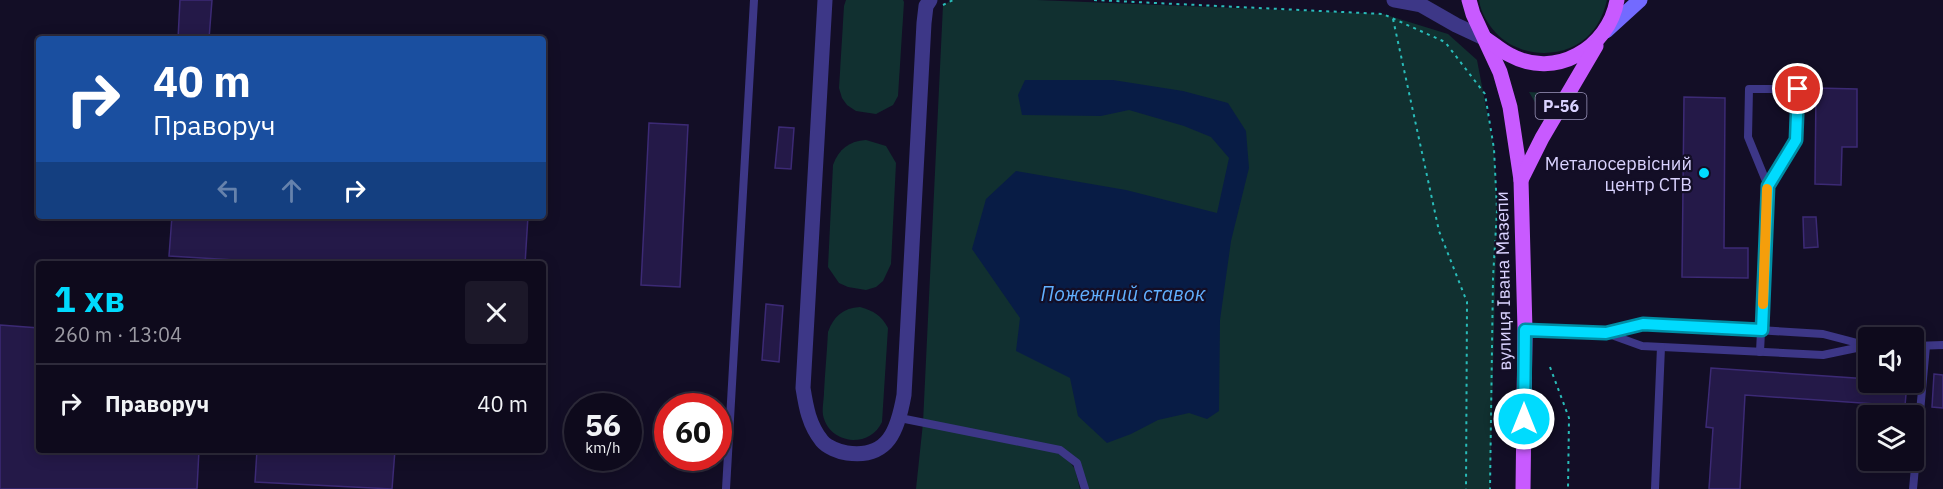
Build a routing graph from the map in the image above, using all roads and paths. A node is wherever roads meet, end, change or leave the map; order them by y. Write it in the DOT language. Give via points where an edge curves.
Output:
graph roads {
  1 [pos="754,0"];
  2 [pos="825,0"];
  3 [pos="1094,0"];
  4 [pos="1394,0"];
  5 [pos="1469,0"];
  6 [pos="1617,0"];
  7 [pos="1640,0"];
  8 [pos="926,2"];
  9 [pos="1393,18"];
  10 [pos="1604,33"];
  11 [pos="1486,39"];
  12 [pos="1521,180"];
  13 [pos="1768,186"];
  14 [pos="1525,330"];
  15 [pos="1762,330"];
  16 [pos="1606,333"];
  17 [pos="1858,343"];
  18 [pos="1943,345"];
  19 [pos="1926,346"];
  20 [pos="1661,347"];
  21 [pos="1858,348"];
  22 [pos="1760,352"];
  23 [pos="1550,368"];
  24 [pos="900,418"];
  25 [pos="726,489"];
  26 [pos="1085,489"];
  27 [pos="1466,489"];
  28 [pos="1490,489"];
  29 [pos="1523,489"];
  30 [pos="1568,489"];
  31 [pos="1655,489"];
  32 [pos="1913,489"];
  1 -- 25 [label="lane"];
  2 -- 24 [label="street" via="803,379 807,411 824,443 841,452 858,454 884,445"];
  3 -- 9 [label="path" via="1383,14"];
  4 -- 11 [label="street" via="1421,6"];
  5 -- 11 [label="main road, Р-56"];
  6 -- 10 [label="main road, Р-56"];
  7 -- 10 [label="main road"];
  8 -- 24 [label="street"];
  9 -- 27 [label="path" via="1439,231 1467,302"];
  9 -- 28 [label="path" via="1444,42 1485,94 1494,149 1497,210"];
  10 -- 11 [label="main road" via="1580,54 1554,64 1511,56"];
  10 -- 12 [label="main road, вулиця Івана Мазепи / Р-56"];
  11 -- 12 [label="main road, вулиця Івана Мазепи / Р-56" via="1510,107"];
  12 -- 14 [label="main road, вулиця Івана Мазепи / Р-56"];
  13 -- 13 [label="lane" via="1748,137 1749,89 1798,89 1796,140"];
  13 -- 15 [label="lane"];
  14 -- 16 [label="lane"];
  14 -- 29 [label="main road, вулиця Івана Мазепи / Р-56"];
  15 -- 16 [label="lane" via="1643,324"];
  15 -- 17 [label="lane" via="1823,334"];
  15 -- 22 [label="lane"];
  16 -- 20 [label="lane" via="1642,346"];
  18 -- 19 [label="lane"];
  19 -- 32 [label="lane"];
  20 -- 22 [label="lane"];
  20 -- 31 [label="lane"];
  21 -- 22 [label="lane" via="1823,356"];
  23 -- 30 [label="path" via="1569,418"];
  24 -- 26 [label="lane" via="1060,450 1077,463"];
}
